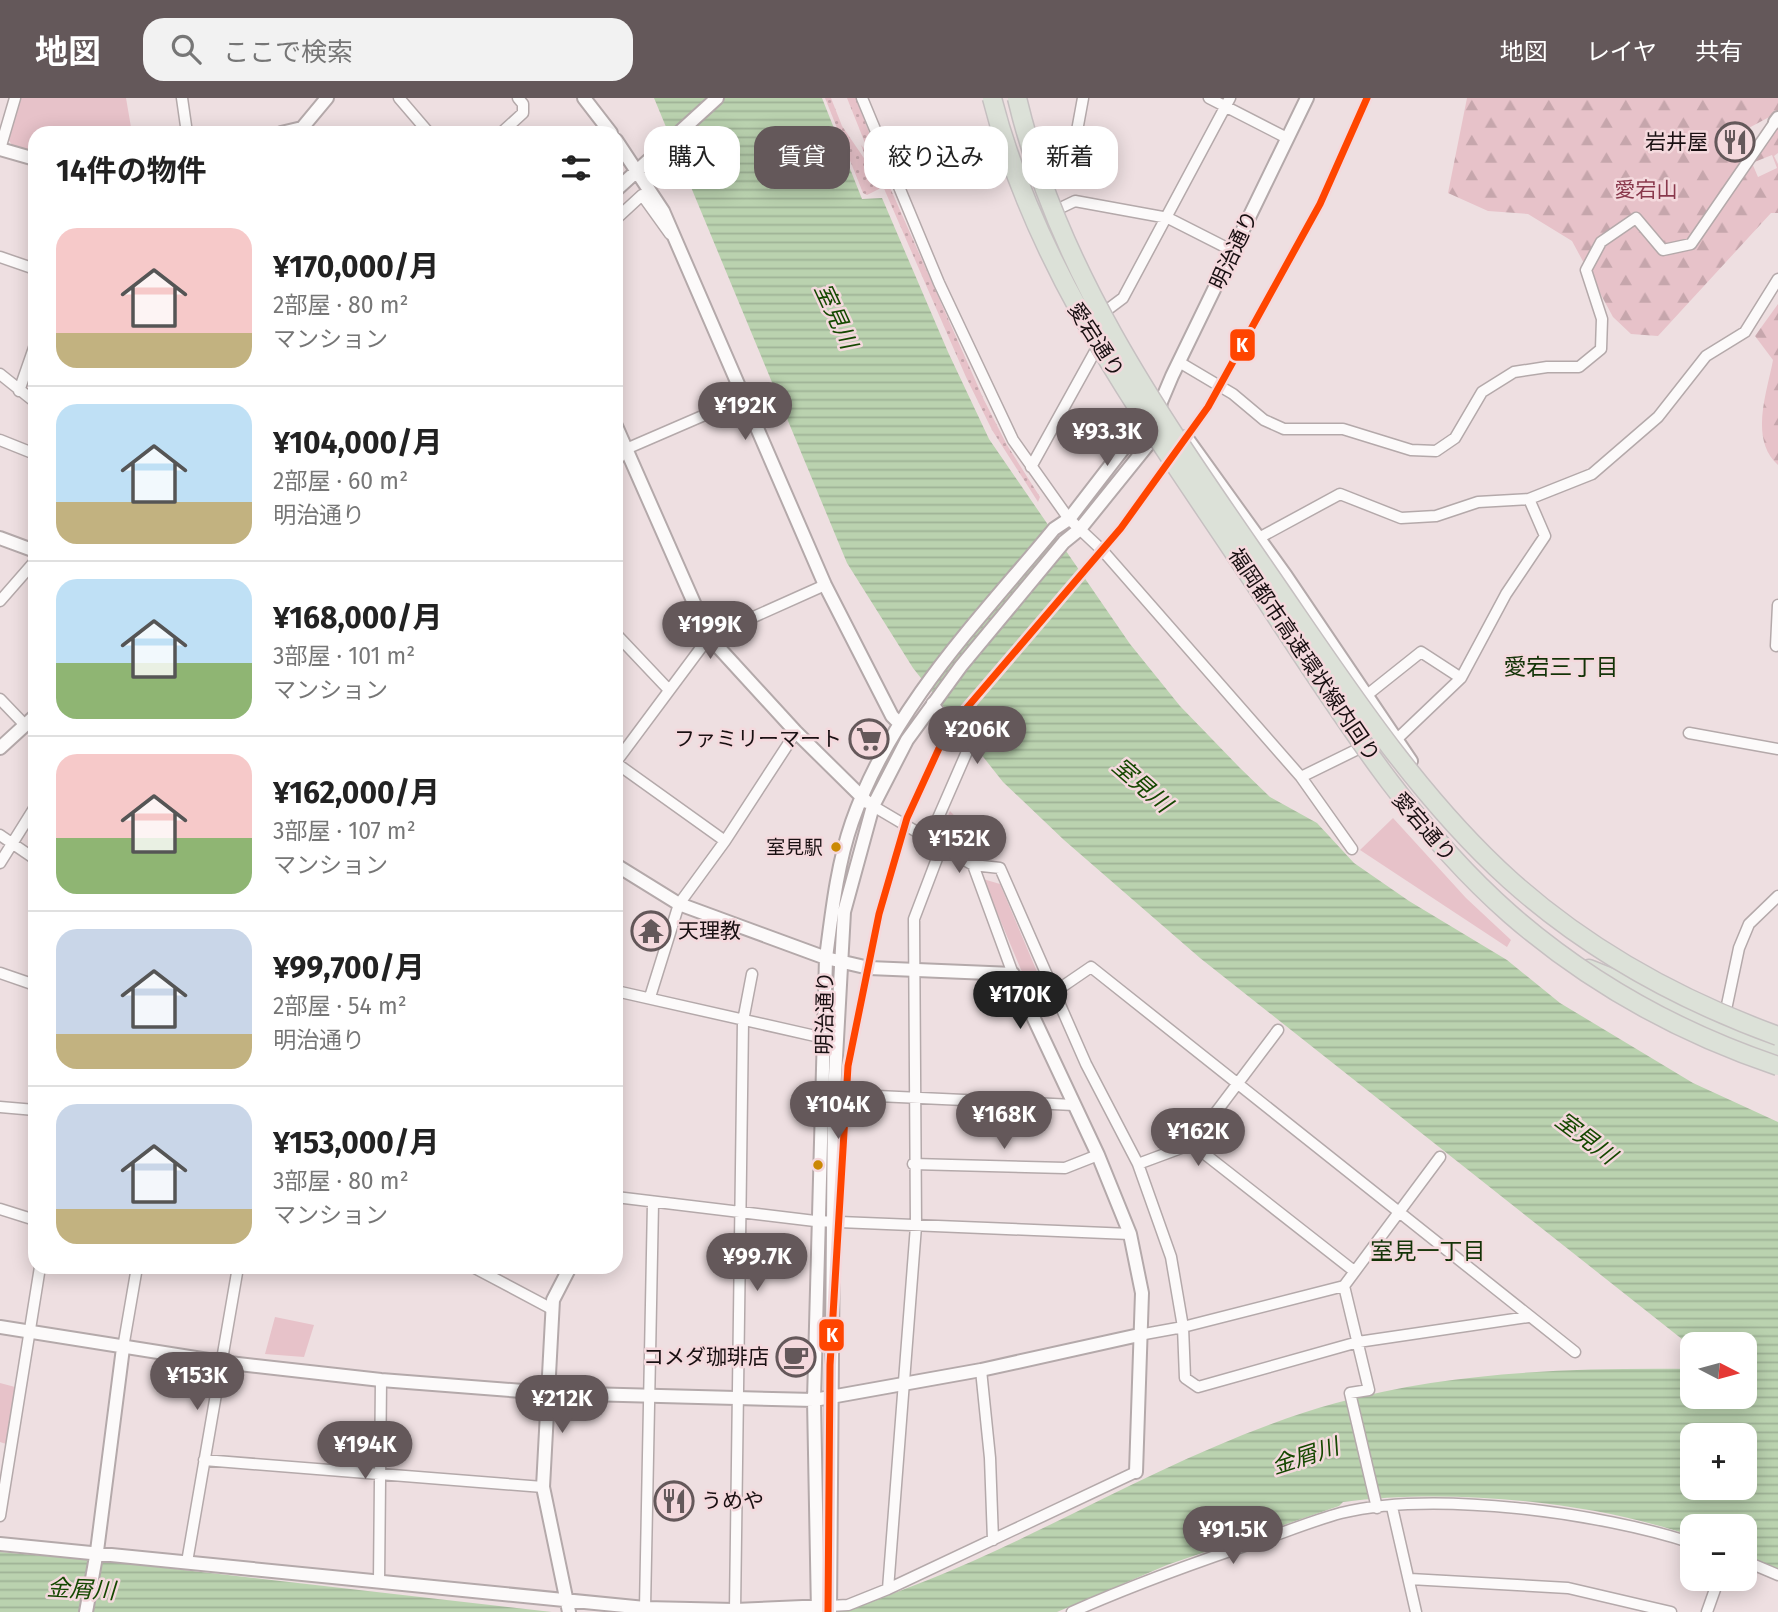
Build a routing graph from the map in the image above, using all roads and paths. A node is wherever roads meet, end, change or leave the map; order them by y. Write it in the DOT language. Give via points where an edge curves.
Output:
graph roads {
  1 [pos="15,98"];
  2 [pos="182,98"];
  3 [pos="327,98"];
  4 [pos="399,98"];
  5 [pos="518,98"];
  6 [pos="584,98"];
  7 [pos="717,98"];
  8 [pos="862,98"];
  9 [pos="992,98"];
  10 [pos="1016,98"];
  11 [pos="1083,98"];
  12 [pos="1209,98"];
  13 [pos="1307,98"];
  14 [pos="1228,102"];
  15 [pos="1777,120"];
  16 [pos="186,126"];
  17 [pos="308,126"];
  18 [pos="423,126"];
  19 [pos="509,126"];
  20 [pos="606,126"];
  21 [pos="1024,126"];
  22 [pos="1078,126"];
  23 [pos="1287,138"];
  24 [pos="623,147"];
  25 [pos="0,149"];
  26 [pos="28,157"];
  27 [pos="643,166"];
  28 [pos="623,184"];
  29 [pos="1043,189"];
  30 [pos="1052,212"];
  31 [pos="623,213"];
  32 [pos="1168,218"];
  33 [pos="678,246"];
  34 [pos="1235,252"];
  35 [pos="0,257"];
  36 [pos="28,267"];
  37 [pos="1778,279"];
  38 [pos="1103,313"];
  39 [pos="1098,346"];
  40 [pos="1179,362"];
  41 [pos="28,365"];
  42 [pos="0,374"];
  43 [pos="19,391"];
  44 [pos="28,397"];
  45 [pos="744,398"];
  46 [pos="1161,402"];
  47 [pos="1147,418"];
  48 [pos="1155,436"];
  49 [pos="0,440"];
  50 [pos="623,442"];
  51 [pos="626,449"];
  52 [pos="28,451"];
  53 [pos="623,453"];
  54 [pos="1031,467"];
  55 [pos="1529,499"];
  56 [pos="1069,519"];
  57 [pos="1080,529"];
  58 [pos="0,538"];
  59 [pos="1257,539"];
  60 [pos="28,548"];
  61 [pos="28,569"];
  62 [pos="825,585"];
  63 [pos="0,601"];
  64 [pos="1778,607"];
  65 [pos="709,637"];
  66 [pos="623,641"];
  67 [pos="1776,646"];
  68 [pos="1461,678"];
  69 [pos="669,690"];
  70 [pos="1367,695"];
  71 [pos="0,699"];
  72 [pos="932,703"];
  73 [pos="898,722"];
  74 [pos="28,723"];
  75 [pos="25,726"];
  76 [pos="796,732"];
  77 [pos="1689,733"];
  78 [pos="1397,739"];
  79 [pos="0,748"];
  80 [pos="1358,749"];
  81 [pos="1778,749"];
  82 [pos="623,752"];
  83 [pos="623,767"];
  84 [pos="1301,777"];
  85 [pos="861,797"];
  86 [pos="873,806"];
  87 [pos="28,818"];
  88 [pos="0,835"];
  89 [pos="725,841"];
  90 [pos="928,841"];
  91 [pos="12,843"];
  92 [pos="942,848"];
  93 [pos="1352,849"];
  94 [pos="28,854"];
  95 [pos="0,863"];
  96 [pos="973,865"];
  97 [pos="623,869"];
  98 [pos="1778,896"];
  99 [pos="679,904"];
  100 [pos="1526,929"];
  101 [pos="1518,940"];
  102 [pos="826,958"];
  103 [pos="840,962"];
  104 [pos="1575,964"];
  105 [pos="912,970"];
  106 [pos="0,973"];
  107 [pos="752,974"];
  108 [pos="1013,974"];
  109 [pos="28,983"];
  110 [pos="623,992"];
  111 [pos="1054,993"];
  112 [pos="650,997"];
  113 [pos="1026,1005"];
  114 [pos="1724,1019"];
  115 [pos="743,1021"];
  116 [pos="1278,1030"];
  117 [pos="1778,1037"];
  118 [pos="824,1038"];
  119 [pos="1778,1053"];
  120 [pos="1778,1066"];
  121 [pos="1237,1083"];
  122 [pos="834,1094"];
  123 [pos="914,1099"];
  124 [pos="1074,1105"];
  125 [pos="0,1107"];
  126 [pos="28,1109"];
  127 [pos="1192,1144"];
  128 [pos="1098,1155"];
  129 [pos="1440,1157"];
  130 [pos="913,1164"];
  131 [pos="1138,1164"];
  132 [pos="623,1198"];
  133 [pos="653,1203"];
  134 [pos="0,1209"];
  135 [pos="1399,1212"];
  136 [pos="743,1213"];
  137 [pos="28,1218"];
  138 [pos="826,1221"];
  139 [pos="916,1226"];
  140 [pos="1130,1234"];
  141 [pos="1354,1271"];
  142 [pos="39,1274"];
  143 [pos="136,1274"];
  144 [pos="237,1274"];
  145 [pos="486,1274"];
  146 [pos="566,1274"];
  147 [pos="1344,1286"];
  148 [pos="552,1309"];
  149 [pos="1528,1317"];
  150 [pos="0,1326"];
  151 [pos="1183,1327"];
  152 [pos="30,1332"];
  153 [pos="1139,1335"];
  154 [pos="1358,1342"];
  155 [pos="123,1348"];
  156 [pos="1575,1352"];
  157 [pos="220,1362"];
  158 [pos="981,1370"];
  159 [pos="381,1380"];
  160 [pos="904,1385"];
  161 [pos="548,1393"];
  162 [pos="648,1396"];
  163 [pos="830,1396"];
  164 [pos="740,1398"];
  165 [pos="814,1400"];
  166 [pos="204,1460"];
  167 [pos="1136,1472"];
  168 [pos="380,1473"];
  169 [pos="543,1487"];
  170 [pos="1392,1507"];
  171 [pos="1377,1508"];
  172 [pos="0,1516"];
  173 [pos="993,1540"];
  174 [pos="1680,1540"];
  175 [pos="0,1544"];
  176 [pos="97,1551"];
  177 [pos="187,1562"];
  178 [pos="1757,1566"];
  179 [pos="1778,1575"];
  180 [pos="1410,1579"];
  181 [pos="379,1581"];
  182 [pos="888,1589"];
  183 [pos="1714,1591"];
  184 [pos="568,1606"];
  185 [pos="645,1608"];
  186 [pos="824,1609"];
  187 [pos="735,1610"];
  188 [pos="86,1612"];
  189 [pos="1073,1612"];
  190 [pos="1416,1612"];
  191 [pos="1671,1612"];
  192 [pos="1707,1612"];
  1 -- 25 [label="street"];
  2 -- 16 [label="street"];
  3 -- 17 [label="street"];
  4 -- 18 [label="street"];
  5 -- 19 [label="street" via="523,113"];
  6 -- 20 [label="street"];
  7 -- 27 [label="street"];
  8 -- 54 [label="street" via="981,377"];
  9 -- 39 [label="street, 愛宕通り" via="1034,228 1063,290"];
  9 -- 120 [label="highway, 福岡都市高速環状線内回り, bridge" via="1027,207 1090,334 1409,809 1487,893 1586,972 1687,1030"];
  10 -- 21 [label="street, 愛宕通り"];
  10 -- 117 [label="highway, bridge" via="1064,241 1134,372 1321,650 1430,794 1509,880 1582,938 1695,1004"];
  11 -- 22 [label="street"];
  12 -- 14 [label="street"];
  13 -- 23 [label="street, 明治通り"];
  14 -- 23 [label="street"];
  14 -- 32 [label="street"];
  15 -- 40 [label="street" via="1691,244 1663,250 1636,218 1601,242 1586,270 1602,319 1601,349 1579,368 1514,372 1482,392 1455,438 1436,451 1411,450 1343,429 1284,429"];
  23 -- 34 [label="street, 明治通り"];
  24 -- 27 [label="street"];
  25 -- 26 [label="street"];
  27 -- 28 [label="street"];
  27 -- 33 [label="street"];
  29 -- 30 [label="street, 愛宕通り"];
  30 -- 32 [label="street" via="1074,201"];
  30 -- 38 [label="street, 愛宕通り"];
  31 -- 33 [label="street" via="642,195"];
  32 -- 34 [label="street"];
  32 -- 38 [label="street" via="1123,298"];
  33 -- 45 [label="street"];
  34 -- 40 [label="street, 明治通り"];
  35 -- 36 [label="street"];
  37 -- 55 [label="street" via="1745,331 1706,356 1658,417 1592,474"];
  38 -- 46 [label="street, 愛宕通り"];
  39 -- 47 [label="street, 愛宕通り"];
  39 -- 54 [label="street"];
  40 -- 46 [label="street, 明治通り"];
  41 -- 43 [label="street"];
  42 -- 43 [label="street"];
  43 -- 44 [label="street"];
  45 -- 51 [label="street"];
  45 -- 62 [label="street"];
  46 -- 47 [label="street, 明治通り"];
  46 -- 48 [label="street, 明治通り"];
  46 -- 59 [label="street, 愛宕通り"];
  47 -- 48 [label="street, 愛宕通り"];
  47 -- 56 [label="street, 明治通り"];
  48 -- 57 [label="street, 明治通り"];
  48 -- 80 [label="street, 愛宕通り"];
  49 -- 52 [label="street"];
  50 -- 51 [label="street"];
  51 -- 53 [label="street"];
  51 -- 65 [label="street"];
  54 -- 56 [label="street"];
  55 -- 59 [label="street" via="1478,502 1436,516 1401,518 1340,494"];
  55 -- 68 [label="street" via="1545,536 1506,594"];
  56 -- 57 [label="street"];
  56 -- 73 [label="street, 明治通り" via="1054,529"];
  57 -- 72 [label="street, 明治通り" via="1064,542"];
  57 -- 84 [label="street"];
  58 -- 60 [label="street"];
  59 -- 70 [label="street, 愛宕通り"];
  61 -- 63 [label="street"];
  62 -- 65 [label="street"];
  62 -- 73 [label="street"];
  64 -- 67 [label="street"];
  65 -- 69 [label="street"];
  65 -- 76 [label="street"];
  66 -- 69 [label="street"];
  68 -- 70 [label="street" via="1421,652"];
  68 -- 78 [label="street"];
  69 -- 82 [label="street"];
  70 -- 78 [label="street, 愛宕通り"];
  71 -- 75 [label="street"];
  72 -- 86 [label="street, 明治通り"];
  72 -- 90 [label="street" via="968,747"];
  73 -- 85 [label="street, 明治通り"];
  74 -- 75 [label="street"];
  75 -- 79 [label="street"];
  76 -- 85 [label="street"];
  76 -- 89 [label="street"];
  77 -- 81 [label="street"];
  78 -- 114 [label="street, 愛宕通り" via="1461,828 1540,906 1589,944"];
  80 -- 84 [label="street"];
  80 -- 100 [label="street, 愛宕通り" via="1438,848"];
  83 -- 89 [label="street"];
  84 -- 93 [label="street"];
  85 -- 86 [label="street"];
  85 -- 102 [label="street, 明治通り" via="836,891"];
  86 -- 90 [label="street"];
  86 -- 103 [label="street, 明治通り" via="844,912"];
  87 -- 91 [label="street"];
  88 -- 91 [label="street"];
  89 -- 99 [label="street"];
  90 -- 92 [label="street"];
  91 -- 94 [label="street"];
  91 -- 95 [label="street"];
  92 -- 96 [label="street"];
  92 -- 105 [label="street" via="914,919"];
  96 -- 108 [label="street"];
  96 -- 111 [label="street" via="1000,868"];
  97 -- 99 [label="street"];
  98 -- 114 [label="street" via="1749,925"];
  99 -- 102 [label="street"];
  99 -- 112 [label="street"];
  100 -- 101 [label="street"];
  100 -- 104 [label="street, 愛宕通り"];
  102 -- 103 [label="street"];
  102 -- 118 [label="street, 明治通り"];
  103 -- 105 [label="street"];
  103 -- 122 [label="street, 明治通り"];
  104 -- 119 [label="highway"];
  104 -- 120 [label="street, 愛宕通り" via="1676,1025"];
  105 -- 108 [label="street"];
  105 -- 123 [label="street"];
  106 -- 109 [label="street"];
  107 -- 115 [label="street"];
  108 -- 113 [label="street"];
  110 -- 112 [label="street"];
  111 -- 113 [label="street"];
  111 -- 121 [label="street" via="1091,967"];
  111 -- 131 [label="street"];
  112 -- 115 [label="street"];
  113 -- 124 [label="street"];
  114 -- 117 [label="street, 愛宕通り"];
  115 -- 118 [label="street"];
  115 -- 136 [label="street"];
  116 -- 121 [label="street"];
  118 -- 138 [label="street, 明治通り"];
  121 -- 127 [label="street"];
  121 -- 135 [label="street"];
  122 -- 123 [label="street"];
  122 -- 138 [label="street, 明治通り"];
  123 -- 124 [label="street"];
  123 -- 130 [label="street"];
  124 -- 128 [label="street"];
  125 -- 126 [label="street"];
  127 -- 131 [label="street"];
  127 -- 141 [label="street"];
  128 -- 130 [label="street" via="1065,1168"];
  128 -- 140 [label="street"];
  129 -- 135 [label="street"];
  130 -- 139 [label="street"];
  131 -- 151 [label="street" via="1171,1257"];
  132 -- 133 [label="street"];
  133 -- 136 [label="street"];
  133 -- 162 [label="street"];
  134 -- 137 [label="street"];
  135 -- 141 [label="street"];
  135 -- 149 [label="street"];
  136 -- 138 [label="street"];
  136 -- 164 [label="street"];
  138 -- 139 [label="street"];
  138 -- 163 [label="street, 明治通り"];
  138 -- 165 [label="street, 明治通り"];
  139 -- 140 [label="street"];
  139 -- 160 [label="street"];
  140 -- 153 [label="street" via="1142,1293"];
  141 -- 147 [label="street"];
  142 -- 152 [label="street"];
  143 -- 155 [label="street"];
  144 -- 157 [label="street"];
  145 -- 148 [label="street"];
  146 -- 148 [label="street"];
  147 -- 151 [label="street"];
  147 -- 154 [label="street"];
  148 -- 161 [label="street"];
  149 -- 154 [label="street"];
  149 -- 156 [label="street"];
  150 -- 152 [label="street"];
  151 -- 153 [label="street"];
  151 -- 154 [label="street" via="1185,1378 1198,1387"];
  152 -- 155 [label="street"];
  152 -- 172 [label="street"];
  153 -- 158 [label="street"];
  153 -- 167 [label="street"];
  154 -- 171 [label="street" via="1369,1390 1350,1393"];
  155 -- 157 [label="street"];
  155 -- 176 [label="street"];
  157 -- 159 [label="street"];
  157 -- 166 [label="street"];
  158 -- 160 [label="street"];
  158 -- 173 [label="street"];
  159 -- 161 [label="street"];
  159 -- 168 [label="street"];
  160 -- 163 [label="street"];
  160 -- 182 [label="street"];
  161 -- 162 [label="street"];
  161 -- 169 [label="street"];
  162 -- 164 [label="street"];
  162 -- 185 [label="street"];
  163 -- 165 [label="street"];
  163 -- 186 [label="street, 明治通り"];
  164 -- 165 [label="street"];
  164 -- 187 [label="street"];
  165 -- 186 [label="street, 明治通り"];
  166 -- 168 [label="street"];
  166 -- 177 [label="street"];
  167 -- 173 [label="street"];
  168 -- 169 [label="street"];
  168 -- 181 [label="street"];
  169 -- 184 [label="street"];
  170 -- 171 [label="street"];
  170 -- 174 [label="street" via="1485,1507 1565,1515"];
  170 -- 180 [label="street"];
  171 -- 189 [label="street" via="1341,1513 1182,1566"];
  173 -- 182 [label="street"];
  175 -- 176 [label="street"];
  176 -- 177 [label="street"];
  176 -- 188 [label="street"];
  177 -- 181 [label="street"];
  178 -- 179 [label="street"];
  180 -- 190 [label="street"];
  180 -- 191 [label="street" via="1568,1588"];
  181 -- 184 [label="street"];
  182 -- 186 [label="street"];
  183 -- 192 [label="street"];
  184 -- 185 [label="street"];
  185 -- 187 [label="street"];
  186 -- 187 [label="street"];
}
